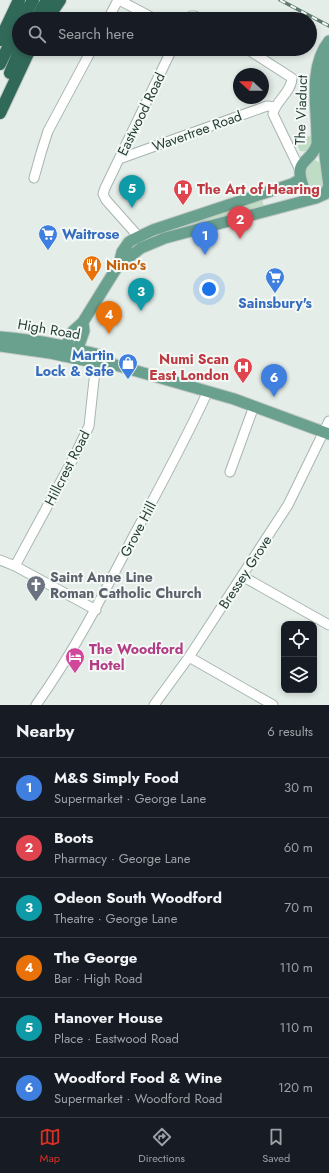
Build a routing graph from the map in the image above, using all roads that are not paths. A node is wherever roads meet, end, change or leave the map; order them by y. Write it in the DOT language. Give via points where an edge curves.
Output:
graph roads {
  1 [pos="19,0"];
  2 [pos="33,0"];
  3 [pos="48,0"];
  4 [pos="60,0"];
  5 [pos="119,0"];
  6 [pos="13,12"];
  7 [pos="26,12"];
  8 [pos="40,12"];
  9 [pos="52,12"];
  10 [pos="112,12"];
  11 [pos="142,12"];
  12 [pos="12,15"];
  13 [pos="12,39"];
  14 [pos="0,40"];
  15 [pos="329,41"];
  16 [pos="17,56"];
  17 [pos="27,56"];
  18 [pos="88,56"];
  19 [pos="169,56"];
  20 [pos="258,56"];
  21 [pos="329,56"];
  22 [pos="0,64"];
  23 [pos="0,96"];
  24 [pos="275,107"];
  25 [pos="0,113"];
  26 [pos="321,144"];
  27 [pos="292,151"];
  28 [pos="308,158"];
  29 [pos="119,159"];
  30 [pos="328,172"];
  31 [pos="301,175"];
  32 [pos="34,178"];
  33 [pos="263,193"];
  34 [pos="327,194"];
  35 [pos="311,199"];
  36 [pos="268,210"];
  37 [pos="141,241"];
  38 [pos="83,322"];
  39 [pos="0,337"];
  40 [pos="0,346"];
  41 [pos="65,350"];
  42 [pos="76,353"];
  43 [pos="97,363"];
  44 [pos="112,364"];
  45 [pos="208,391"];
  46 [pos="254,406"];
  47 [pos="329,421"];
  48 [pos="327,433"];
  49 [pos="230,472"];
  50 [pos="0,560"];
  51 [pos="15,566"];
  52 [pos="242,576"];
  53 [pos="96,610"];
  54 [pos="329,626"];
  55 [pos="190,657"];
  56 [pos="36,705"];
  57 [pos="154,705"];
  58 [pos="273,705"];
  1 -- 6 [label="highway"];
  2 -- 7 [label="highway"];
  3 -- 8 [label="highway"];
  4 -- 9 [label="highway"];
  5 -- 10 [label="street"];
  5 -- 11 [label="street"];
  12 -- 14 [label="highway"];
  13 -- 22 [label="highway"];
  15 -- 26 [label="main road, The Viaduct" via="316,74"];
  16 -- 23 [label="highway"];
  17 -- 25 [label="highway"];
  18 -- 32 [label="street" via="48,131"];
  19 -- 29 [label="street, Eastwood Road"];
  20 -- 24 [label="street" via="292,78 291,84"];
  21 -- 26 [label="main road, The Viaduct" via="324,76"];
  24 -- 27 [label="street" via="273,114"];
  24 -- 29 [label="street, Wavertree Road" via="267,106"];
  26 -- 28 [label="main road, The Viaduct"];
  26 -- 30 [label="main road, The Viaduct"];
  27 -- 28 [label="street"];
  27 -- 31 [label="street"];
  28 -- 30 [label="main road" via="319,157"];
  28 -- 31 [label="main road" via="302,165"];
  29 -- 37 [label="street, Eastwood Road" via="103,194"];
  30 -- 34 [label="main road"];
  31 -- 33 [label="main road" via="292,184"];
  31 -- 35 [label="main road" via="307,195"];
  33 -- 36 [label="main road"];
  33 -- 37 [label="main road"];
  34 -- 35 [label="main road"];
  35 -- 36 [label="main road"];
  36 -- 37 [label="main road" via="170,237"];
  37 -- 38 [label="main road" via="119,264"];
  38 -- 41 [label="main road" via="73,331"];
  38 -- 42 [label="main road" via="84,331"];
  39 -- 41 [label="main road, High Road"];
  40 -- 41 [label="main road, High Road"];
  41 -- 42 [label="main road, High Road"];
  42 -- 43 [label="main road, High Road"];
  42 -- 44 [label="main road, High Road" via="109,359"];
  43 -- 44 [label="main road, High Road"];
  43 -- 51 [label="street, Hillcrest Road" via="89,426"];
  44 -- 45 [label="main road, High Road"];
  45 -- 46 [label="main road, High Road"];
  45 -- 53 [label="street, Grove Hill"];
  46 -- 48 [label="main road, High Road"];
  46 -- 49 [label="street"];
  47 -- 48 [label="street, Bressey Grove"];
  48 -- 52 [label="street, Bressey Grove" via="288,506"];
  50 -- 51 [label="street"];
  51 -- 53 [label="street"];
  52 -- 54 [label="street"];
  52 -- 55 [label="street, Bressey Grove"];
  53 -- 56 [label="street, Grove Hill"];
  55 -- 57 [label="street, Bressey Grove"];
  55 -- 58 [label="street"];
}
